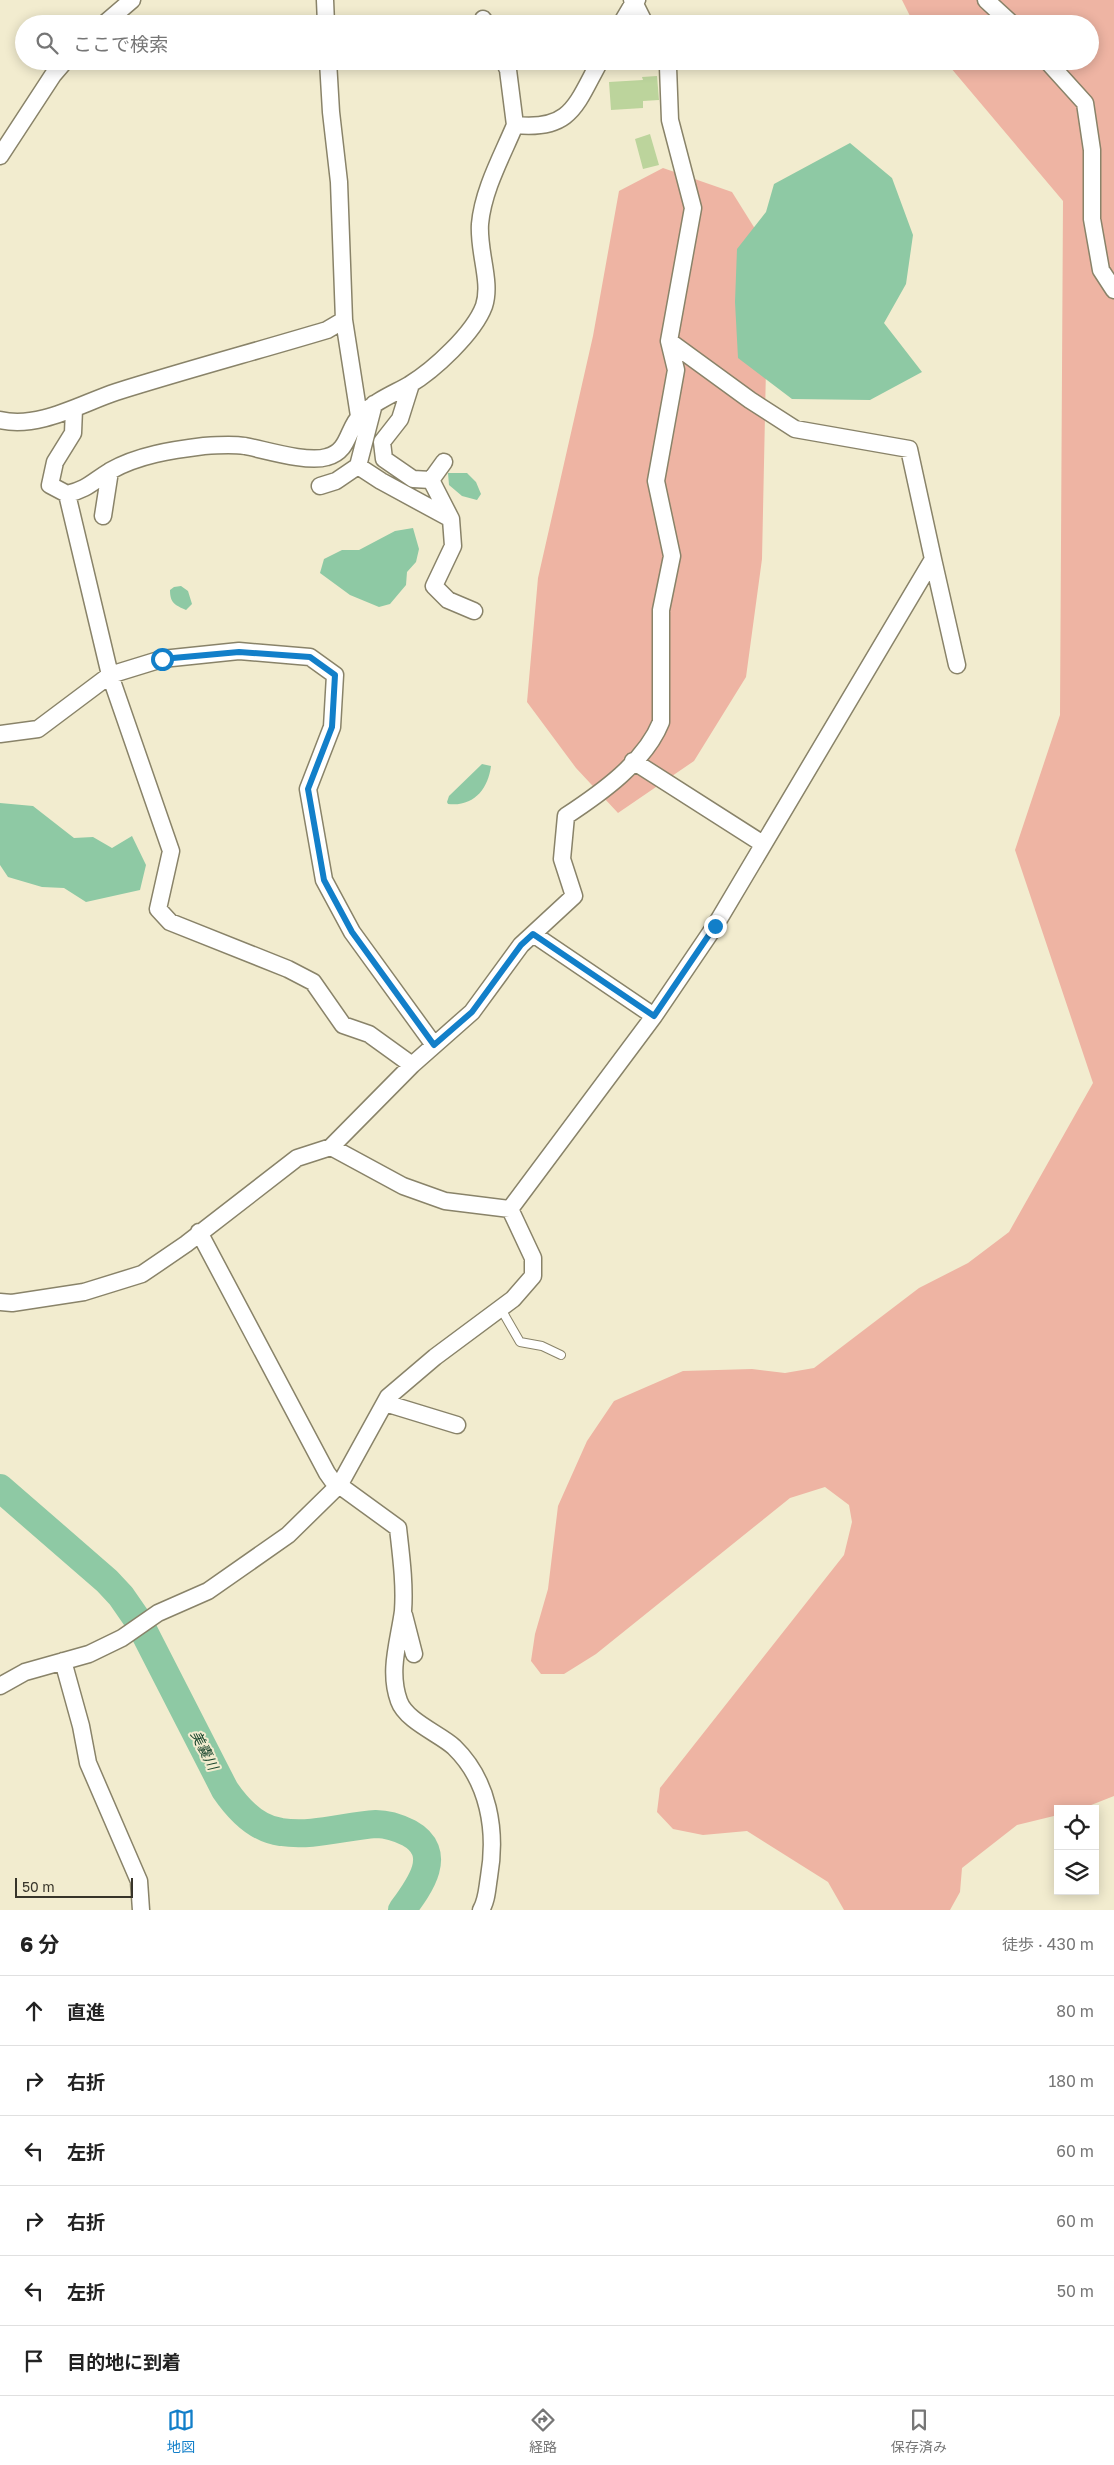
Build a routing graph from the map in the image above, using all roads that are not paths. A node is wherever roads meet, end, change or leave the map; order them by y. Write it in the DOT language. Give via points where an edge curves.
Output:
graph roads {
  1 [pos="132,0"];
  2 [pos="325,0"];
  3 [pos="986,0"];
  4 [pos="634,1"];
  5 [pos="114,15"];
  6 [pos="326,15"];
  7 [pos="627,15"];
  8 [pos="641,15"];
  9 [pos="1002,15"];
  10 [pos="57,70"];
  11 [pos="329,70"];
  12 [pos="508,70"];
  13 [pos="595,70"];
  14 [pos="668,70"];
  15 [pos="1055,70"];
  16 [pos="515,125"];
  17 [pos="0,156"];
  18 [pos="1114,290"];
  19 [pos="344,320"];
  20 [pos="669,341"];
  21 [pos="411,384"];
  22 [pos="374,404"];
  23 [pos="74,409"];
  24 [pos="359,416"];
  25 [pos="0,420"];
  26 [pos="444,462"];
  27 [pos="358,466"];
  28 [pos="110,471"];
  29 [pos="431,480"];
  30 [pos="320,486"];
  31 [pos="67,494"];
  32 [pos="103,516"];
  33 [pos="451,519"];
  34 [pos="933,559"];
  35 [pos="474,611"];
  36 [pos="957,665"];
  37 [pos="110,675"];
  38 [pos="0,734"];
  39 [pos="633,762"];
  40 [pos="763,844"];
  41 [pos="533,934"];
  42 [pos="654,1016"];
  43 [pos="434,1045"];
  44 [pos="412,1065"];
  45 [pos="331,1147"];
  46 [pos="510,1209"];
  47 [pos="199,1232"];
  48 [pos="0,1302"];
  49 [pos="501,1309"];
  50 [pos="560,1355"];
  51 [pos="385,1403"];
  52 [pos="457,1425"];
  53 [pos="340,1484"];
  54 [pos="402,1611"];
  55 [pos="414,1654"];
  56 [pos="63,1661"];
  57 [pos="0,1686"];
  58 [pos="141,1910"];
  59 [pos="481,1910"];
  1 -- 5 [label="street"];
  2 -- 6 [label="street"];
  3 -- 9 [label="street"];
  4 -- 7 [label="street"];
  4 -- 8 [label="street"];
  10 -- 17 [label="street"];
  11 -- 19 [label="street"];
  12 -- 16 [label="street"];
  13 -- 16 [label="street" via="569,114 544,126"];
  14 -- 20 [label="street" via="670,120 693,208"];
  15 -- 18 [label="street" via="1085,103 1092,150 1092,219 1101,270"];
  16 -- 21 [label="street" via="491,182 480,223 480,251 488,287 484,306 470,330"];
  19 -- 23 [label="street" via="327,330 115,393"];
  19 -- 24 [label="street"];
  20 -- 34 [label="street" via="795,429 909,449"];
  20 -- 39 [label="street" via="676,370 656,481 672,556 661,610 661,722 654,738"];
  21 -- 22 [label="street"];
  21 -- 29 [label="street" via="400,419 382,442 384,459 413,479"];
  22 -- 24 [label="street"];
  22 -- 27 [label="street"];
  23 -- 25 [label="street" via="26,422"];
  23 -- 31 [label="street" via="73,433 55,462 50,485"];
  24 -- 28 [label="street" via="345,446 327,458 294,456 242,446 205,446 142,457"];
  26 -- 29 [label="street"];
  27 -- 30 [label="street" via="336,481"];
  27 -- 33 [label="street"];
  28 -- 31 [label="street" via="84,490"];
  28 -- 32 [label="street"];
  29 -- 33 [label="street"];
  31 -- 37 [label="street"];
  33 -- 35 [label="street" via="453,546 434,586 448,600"];
  34 -- 36 [label="street"];
  34 -- 40 [label="street"];
  37 -- 38 [label="street" via="38,729"];
  37 -- 43 [label="street" via="162,659 239,652 310,657 335,675 332,727 308,789 324,880 352,932"];
  37 -- 44 [label="street" via="171,851 158,909 170,922 313,982 343,1025 369,1034"];
  39 -- 40 [label="street"];
  39 -- 41 [label="street" via="606,789 566,816 562,859 574,896"];
  40 -- 42 [label="street" via="715,926"];
  41 -- 42 [label="street"];
  41 -- 43 [label="street" via="521,945 472,1012"];
  42 -- 46 [label="street"];
  43 -- 44 [label="street"];
  44 -- 45 [label="street"];
  45 -- 46 [label="street" via="403,1186 445,1201"];
  45 -- 47 [label="street" via="297,1158"];
  46 -- 49 [label="street" via="532,1258 533,1276"];
  47 -- 48 [label="street" via="142,1274 84,1292"];
  47 -- 53 [label="street" via="327,1473"];
  49 -- 50 [label="lane" via="520,1342 542,1346"];
  49 -- 51 [label="street" via="435,1357"];
  51 -- 52 [label="street"];
  51 -- 53 [label="street"];
  53 -- 54 [label="street" via="398,1528 403,1578"];
  53 -- 56 [label="street" via="288,1535 208,1591 158,1613 122,1638 89,1654"];
  54 -- 55 [label="street"];
  54 -- 59 [label="street" via="394,1676 399,1703 421,1726 453,1747 480,1782 492,1822 491,1865"];
  56 -- 57 [label="street" via="25,1672"];
  56 -- 58 [label="street" via="82,1726 88,1763 139,1881"];
}
